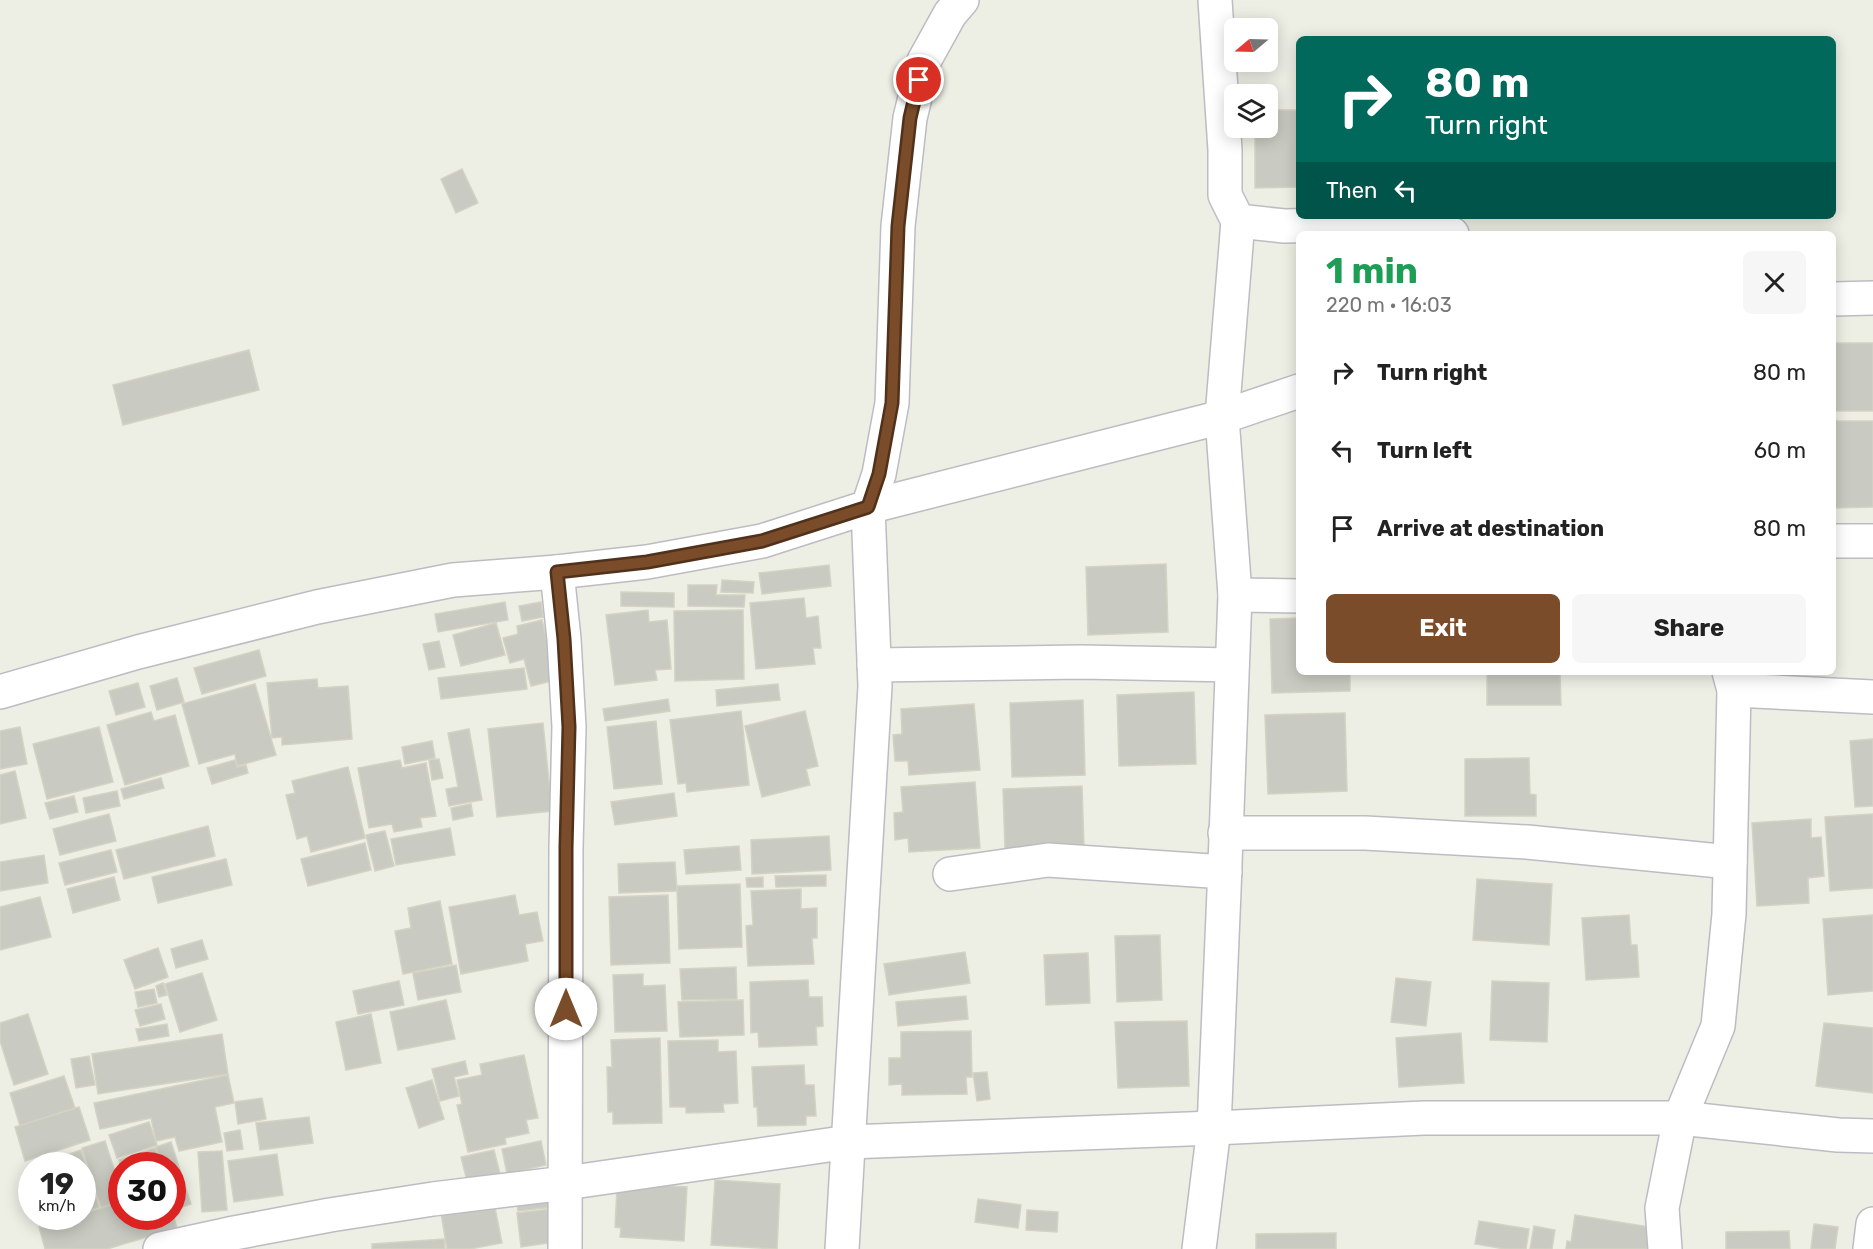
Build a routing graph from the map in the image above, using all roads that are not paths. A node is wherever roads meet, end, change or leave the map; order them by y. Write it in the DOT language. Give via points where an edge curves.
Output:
graph roads {
  1 [pos="962,0"];
  2 [pos="1215,0"];
  3 [pos="1238,220"];
  4 [pos="1437,231"];
  5 [pos="1873,298"];
  6 [pos="1836,299"];
  7 [pos="1296,392"];
  8 [pos="1222,417"];
  9 [pos="868,507"];
  10 [pos="1873,541"];
  11 [pos="1836,542"];
  12 [pos="557,572"];
  13 [pos="1235,595"];
  14 [pos="1296,596"];
  15 [pos="874,665"];
  16 [pos="1232,665"];
  17 [pos="1732,681"];
  18 [pos="0,692"];
  19 [pos="1873,697"];
  20 [pos="1225,833"];
  21 [pos="1730,862"];
  22 [pos="1224,872"];
  23 [pos="950,874"];
  24 [pos="1680,1118"];
  25 [pos="1214,1128"];
  26 [pos="1873,1136"];
  27 [pos="849,1142"];
  28 [pos="566,1183"];
  29 [pos="1873,1224"];
  30 [pos="160,1249"];
  31 [pos="565,1249"];
  32 [pos="842,1249"];
  33 [pos="1199,1249"];
  34 [pos="1665,1249"];
  35 [pos="1870,1249"];
  1 -- 9 [label="street" via="924,60 910,118 898,226 892,403 879,474"];
  2 -- 3 [label="street" via="1226,150 1225,195"];
  3 -- 4 [label="street" via="1284,226 1411,226"];
  3 -- 8 [label="street"];
  5 -- 6 [label="street"];
  7 -- 8 [label="street"];
  8 -- 9 [label="street"];
  8 -- 13 [label="street"];
  9 -- 12 [label="street" via="752,543 647,562"];
  9 -- 15 [label="street"];
  10 -- 11 [label="street"];
  12 -- 18 [label="street" via="453,580 317,607"];
  12 -- 28 [label="street" via="569,727"];
  13 -- 14 [label="street"];
  13 -- 16 [label="street"];
  15 -- 16 [label="street"];
  15 -- 27 [label="street"];
  16 -- 20 [label="street"];
  17 -- 19 [label="street"];
  17 -- 21 [label="street"];
  20 -- 21 [label="street" via="1365,833 1504,840"];
  20 -- 22 [label="street"];
  21 -- 24 [label="street" via="1718,1026"];
  22 -- 23 [label="street" via="1048,860"];
  22 -- 25 [label="street"];
  24 -- 25 [label="street" via="1424,1118"];
  24 -- 26 [label="street"];
  24 -- 34 [label="street" via="1662,1208"];
  25 -- 27 [label="street"];
  25 -- 33 [label="street"];
  27 -- 28 [label="street"];
  27 -- 32 [label="street"];
  28 -- 30 [label="street" via="330,1215"];
  28 -- 31 [label="street"];
  29 -- 35 [label="street"];
}
